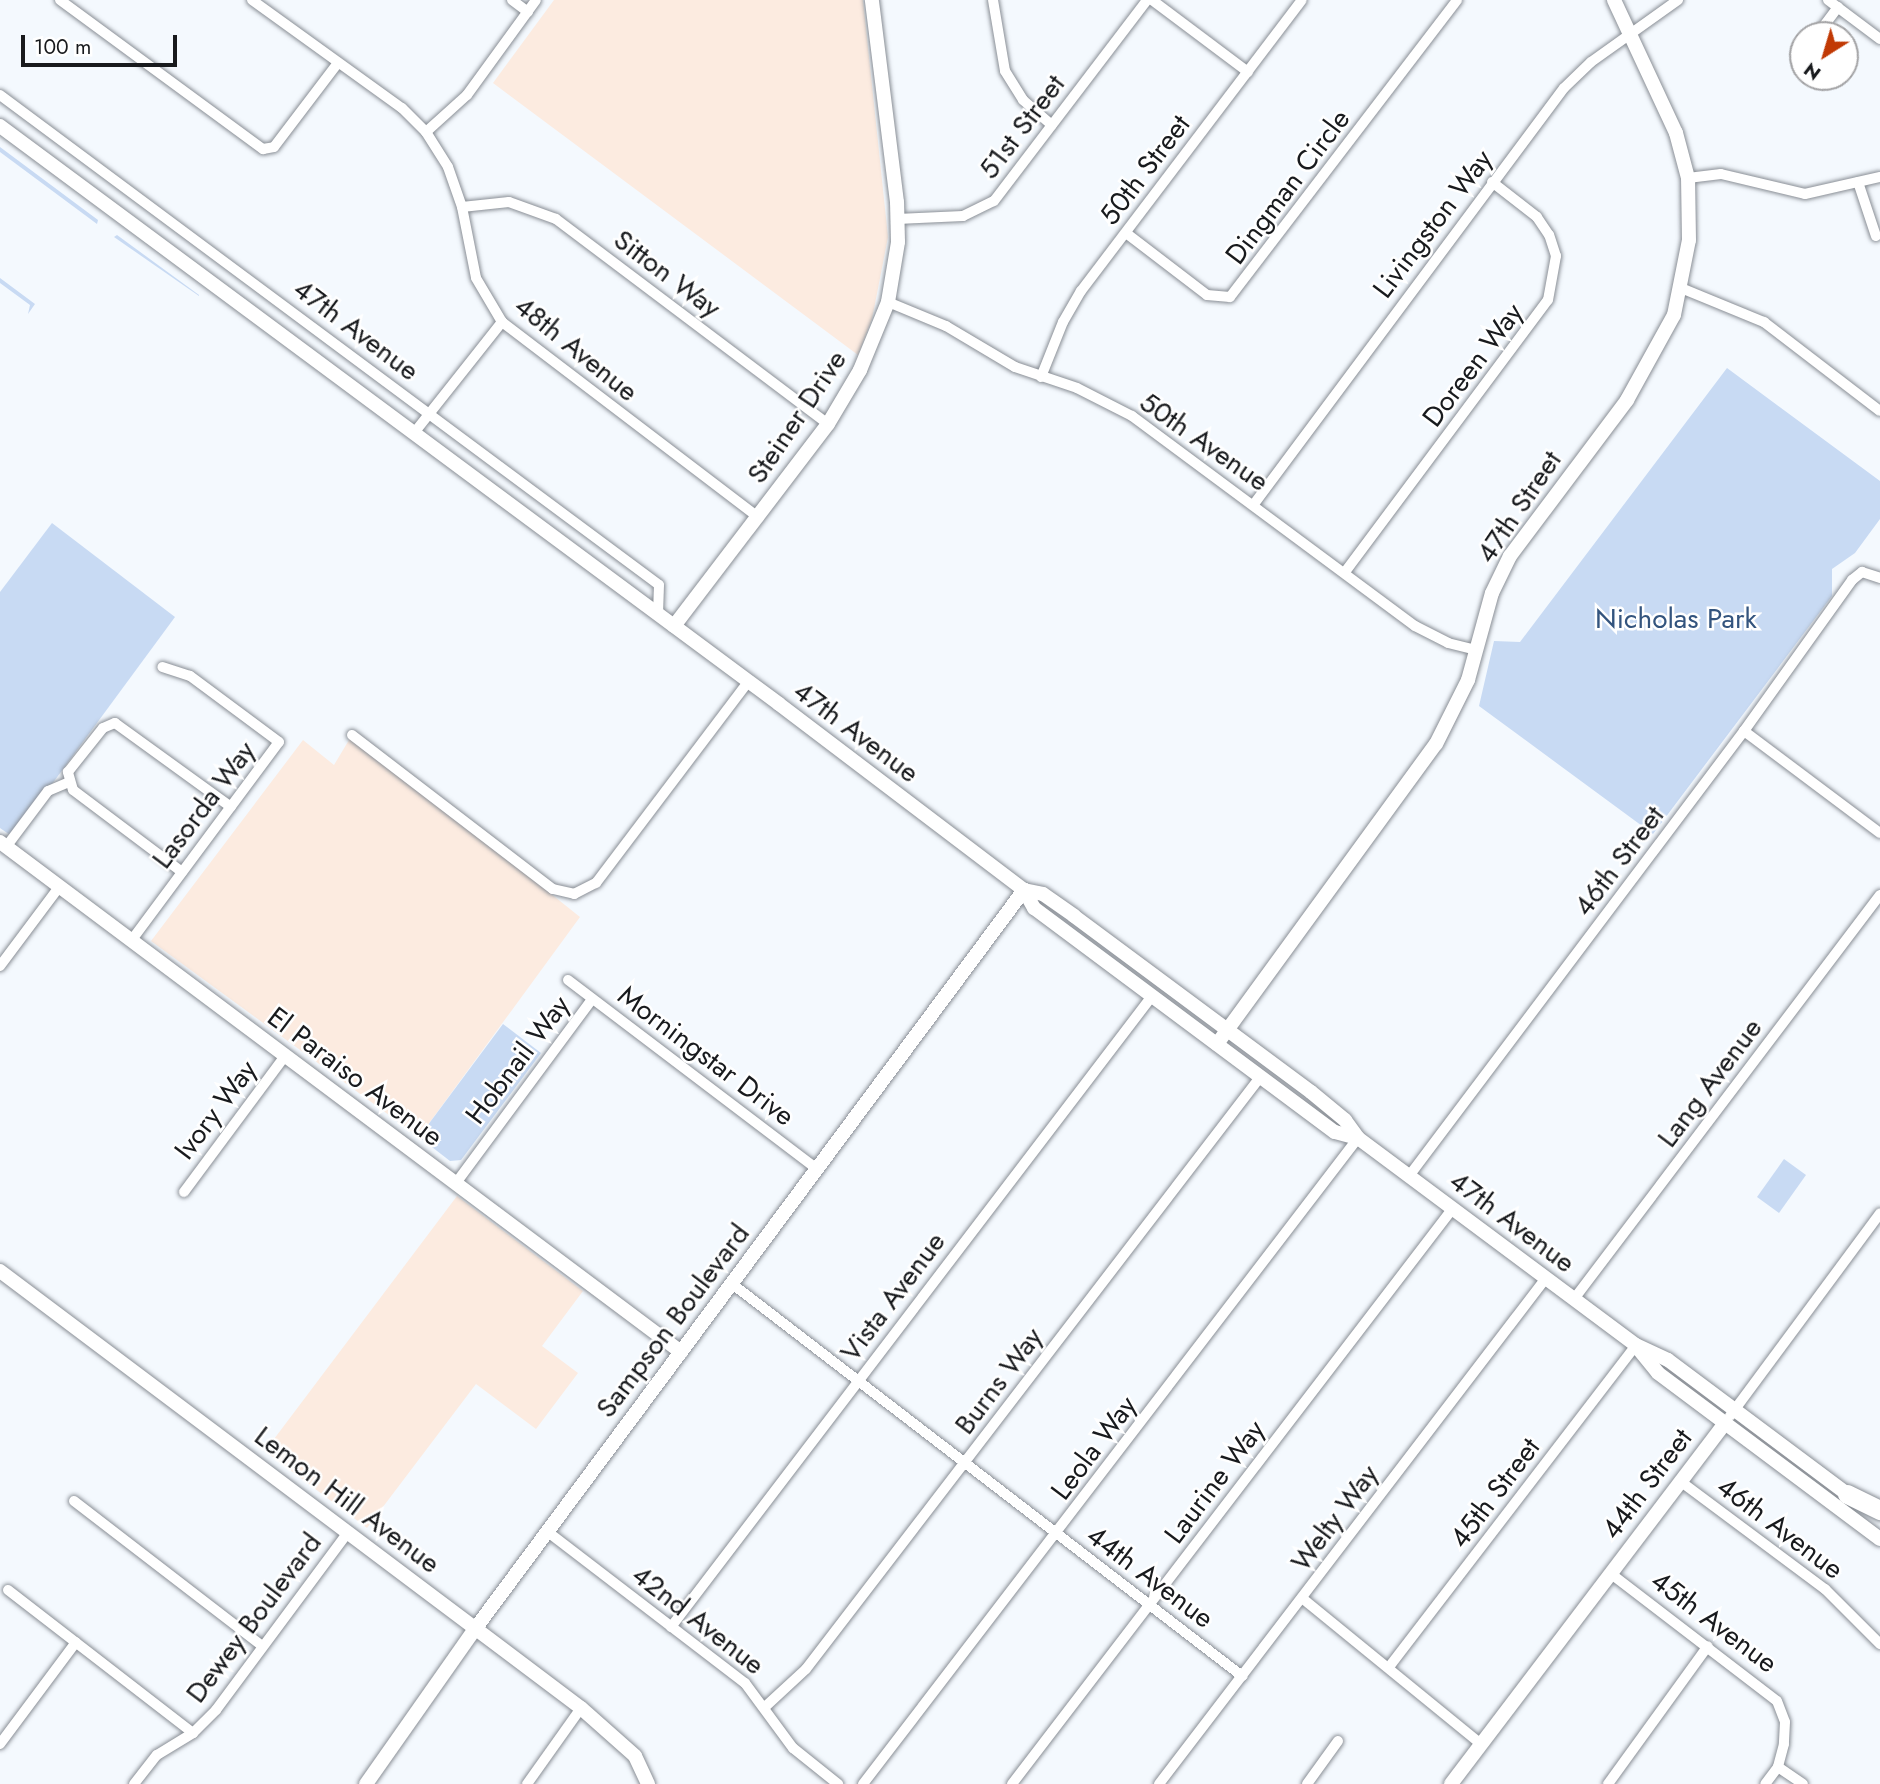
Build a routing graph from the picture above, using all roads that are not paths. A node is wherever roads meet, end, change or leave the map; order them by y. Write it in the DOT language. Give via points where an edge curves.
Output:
graph roads {
  1 [pos="60,0"];
  2 [pos="252,0"];
  3 [pos="512,0"];
  4 [pos="537,0"];
  5 [pos="872,0"];
  6 [pos="993,0"];
  7 [pos="1146,0"];
  8 [pos="1153,0"];
  9 [pos="1302,0"];
  10 [pos="1457,0"];
  11 [pos="1614,0"];
  12 [pos="1678,0"];
  13 [pos="1828,0"];
  14 [pos="1838,8"];
  15 [pos="527,12"];
  16 [pos="1828,21"];
  17 [pos="1632,36"];
  18 [pos="1880,39"];
  19 [pos="337,64"];
  20 [pos="1248,72"];
  21 [pos="0,95"];
  22 [pos="1052,125"];
  23 [pos="0,126"];
  24 [pos="426,132"];
  25 [pos="1880,177"];
  26 [pos="1688,178"];
  27 [pos="1492,182"];
  28 [pos="1858,182"];
  29 [pos="462,207"];
  30 [pos="897,219"];
  31 [pos="1126,233"];
  32 [pos="1876,236"];
  33 [pos="1682,288"];
  34 [pos="888,302"];
  35 [pos="502,322"];
  36 [pos="1041,376"];
  37 [pos="1880,411"];
  38 [pos="427,414"];
  39 [pos="828,424"];
  40 [pos="414,433"];
  41 [pos="1254,504"];
  42 [pos="759,518"];
  43 [pos="1345,572"];
  44 [pos="1880,578"];
  45 [pos="658,614"];
  46 [pos="674,626"];
  47 [pos="1476,650"];
  48 [pos="162,667"];
  49 [pos="748,682"];
  50 [pos="1744,732"];
  51 [pos="352,736"];
  52 [pos="69,782"];
  53 [pos="231,807"];
  54 [pos="1880,833"];
  55 [pos="3,845"];
  56 [pos="182,872"];
  57 [pos="59,887"];
  58 [pos="1024,890"];
  59 [pos="1880,895"];
  60 [pos="131,941"];
  61 [pos="0,965"];
  62 [pos="568,980"];
  63 [pos="1152,996"];
  64 [pos="593,999"];
  65 [pos="1227,1030"];
  66 [pos="1217,1044"];
  67 [pos="285,1056"];
  68 [pos="1261,1076"];
  69 [pos="1345,1120"];
  70 [pos="1358,1138"];
  71 [pos="817,1169"];
  72 [pos="1409,1176"];
  73 [pos="456,1183"];
  74 [pos="184,1192"];
  75 [pos="1453,1208"];
  76 [pos="1880,1213"];
  77 [pos="0,1271"];
  78 [pos="1546,1278"];
  79 [pos="731,1283"];
  80 [pos="1574,1299"];
  81 [pos="1636,1345"];
  82 [pos="681,1352"];
  83 [pos="858,1382"];
  84 [pos="1734,1410"];
  85 [pos="1724,1424"];
  86 [pos="964,1463"];
  87 [pos="1680,1481"];
  88 [pos="1847,1494"];
  89 [pos="74,1501"];
  90 [pos="1880,1510"];
  91 [pos="1880,1519"];
  92 [pos="348,1532"];
  93 [pos="548,1532"];
  94 [pos="1057,1534"];
  95 [pos="1880,1539"];
  96 [pos="1610,1573"];
  97 [pos="8,1590"];
  98 [pos="1302,1598"];
  99 [pos="1150,1605"];
  100 [pos="671,1627"];
  101 [pos="475,1629"];
  102 [pos="76,1642"];
  103 [pos="1880,1644"];
  104 [pos="262,1646"];
  105 [pos="1708,1646"];
  106 [pos="1389,1667"];
  107 [pos="1242,1676"];
  108 [pos="765,1706"];
  109 [pos="582,1708"];
  110 [pos="193,1733"];
  111 [pos="1338,1741"];
  112 [pos="0,1744"];
  113 [pos="1482,1745"];
  114 [pos="1778,1767"];
  115 [pos="1457,1782"];
  116 [pos="134,1784"];
  117 [pos="366,1784"];
  118 [pos="527,1784"];
  119 [pos="648,1784"];
  120 [pos="838,1784"];
  121 [pos="863,1784"];
  122 [pos="1012,1784"];
  123 [pos="1159,1784"];
  124 [pos="1307,1784"];
  125 [pos="1608,1784"];
  126 [pos="1765,1784"];
  127 [pos="1803,1784"];
  1 -- 19 [label="street" via="263,149 274,147"];
  2 -- 19 [label="street, 48th Avenue"];
  3 -- 15 [label="street"];
  4 -- 15 [label="street"];
  5 -- 30 [label="street, Steiner Drive"];
  6 -- 22 [label="street" via="1005,71 1023,100"];
  7 -- 22 [label="street, 51st Street"];
  8 -- 20 [label="street"];
  9 -- 20 [label="street, 50th Street"];
  10 -- 31 [label="street, Dingman Circle" via="1230,297 1207,295"];
  11 -- 17 [label="street, 47th Street"];
  12 -- 17 [label="street, Livingston Way"];
  13 -- 14 [label="street"];
  14 -- 16 [label="street"];
  14 -- 18 [label="street"];
  15 -- 24 [label="street" via="467,95"];
  17 -- 26 [label="street, 47th Street" via="1676,133"];
  17 -- 27 [label="street, Livingston Way" via="1573,79"];
  19 -- 24 [label="street, 48th Avenue" via="402,108"];
  20 -- 31 [label="street, 50th Street"];
  21 -- 38 [label="street, 47th Avenue"];
  22 -- 30 [label="street, 51st Street" via="1010,185 985,207 952,218"];
  23 -- 40 [label="street, 47th Avenue"];
  24 -- 29 [label="street, 48th Avenue" via="448,167"];
  25 -- 28 [label="street"];
  26 -- 28 [label="street" via="1721,174 1805,194"];
  26 -- 33 [label="street, 47th Street" via="1689,240"];
  27 -- 41 [label="street, Livingston Way"];
  27 -- 43 [label="street, Doreen Way" via="1537,217 1549,235 1556,256 1548,300"];
  28 -- 32 [label="street"];
  29 -- 35 [label="street, 48th Avenue" via="476,278"];
  29 -- 39 [label="street, Sitton Way" via="509,202 556,219"];
  30 -- 34 [label="street, Steiner Drive"];
  31 -- 36 [label="street, 50th Street" via="1074,301"];
  33 -- 37 [label="street" via="1764,322"];
  33 -- 47 [label="street, 47th Street" via="1674,315 1646,370 1510,556 1492,593"];
  34 -- 36 [label="street, 50th Avenue"];
  34 -- 39 [label="street, Steiner Drive" via="866,359"];
  35 -- 38 [label="street"];
  35 -- 42 [label="street, 48th Avenue"];
  36 -- 41 [label="street, 50th Avenue" via="1098,397 1132,416"];
  38 -- 40 [label="street"];
  38 -- 45 [label="street, 47th Avenue" via="659,585"];
  39 -- 42 [label="street, Steiner Drive"];
  40 -- 45 [label="street, 47th Avenue"];
  41 -- 43 [label="street, 50th Avenue"];
  42 -- 46 [label="street, Steiner Drive"];
  43 -- 47 [label="street, 50th Avenue" via="1430,635"];
  44 -- 50 [label="street, 46th Street" via="1862,572 1852,580"];
  45 -- 46 [label="street, 47th Avenue"];
  46 -- 49 [label="street, 47th Avenue"];
  47 -- 65 [label="street, 47th Street" via="1459,703 1436,744"];
  48 -- 53 [label="street, Lasorda Way" via="190,676 279,742"];
  49 -- 51 [label="street" via="596,883 573,894 553,889"];
  49 -- 58 [label="street, 47th Avenue"];
  50 -- 54 [label="street"];
  50 -- 72 [label="street, 46th Street"];
  52 -- 53 [label="street" via="68,772 92,740 115,723"];
  52 -- 55 [label="street" via="48,791"];
  52 -- 56 [label="street"];
  53 -- 56 [label="street, Lasorda Way"];
  55 -- 57 [label="street, El Paraiso Avenue"];
  56 -- 60 [label="street, Lasorda Way"];
  57 -- 60 [label="street, El Paraiso Avenue"];
  57 -- 61 [label="street"];
  58 -- 63 [label="street, 47th Avenue" via="1034,908"];
  58 -- 65 [label="street, 47th Avenue" via="1043,894"];
  58 -- 71 [label="street, Sampson Boulevard"];
  59 -- 80 [label="street, Lang Avenue"];
  60 -- 67 [label="street, El Paraiso Avenue"];
  62 -- 64 [label="street, Morningstar Drive"];
  63 -- 66 [label="street, 47th Avenue"];
  63 -- 83 [label="street, Vista Avenue"];
  64 -- 71 [label="street, Morningstar Drive"];
  64 -- 73 [label="street, Hobnail Way"];
  65 -- 66 [label="street, 47th Street"];
  65 -- 69 [label="street, 47th Avenue"];
  66 -- 68 [label="street, 47th Avenue"];
  67 -- 73 [label="street, El Paraiso Avenue"];
  67 -- 74 [label="street, Ivory Way"];
  68 -- 69 [label="street" via="1273,1076 1322,1111"];
  68 -- 70 [label="street, 47th Avenue" via="1335,1132"];
  68 -- 86 [label="street, Burns Way"];
  69 -- 70 [label="street, 47th Avenue"];
  70 -- 72 [label="street, 47th Avenue"];
  70 -- 94 [label="street, Leola Way"];
  71 -- 79 [label="street, Sampson Boulevard"];
  72 -- 75 [label="street, 47th Avenue"];
  73 -- 82 [label="street, El Paraiso Avenue"];
  75 -- 78 [label="street, 47th Avenue"];
  75 -- 99 [label="street, Laurine Way"];
  76 -- 84 [label="street, 44th Street"];
  77 -- 92 [label="street, Lemon Hill Avenue"];
  78 -- 80 [label="street, 47th Avenue"];
  78 -- 98 [label="street, Welty Way"];
  79 -- 82 [label="street, Sampson Boulevard"];
  79 -- 83 [label="street, 44th Avenue"];
  80 -- 81 [label="street, 47th Avenue"];
  81 -- 84 [label="street, 47th Avenue" via="1668,1360"];
  81 -- 85 [label="street, 47th Avenue" via="1658,1373"];
  81 -- 106 [label="street, 45th Street"];
  82 -- 93 [label="street, Sampson Boulevard"];
  83 -- 86 [label="street, 44th Avenue"];
  83 -- 100 [label="street, Vista Avenue"];
  84 -- 85 [label="street, 44th Street"];
  84 -- 88 [label="street, 47th Avenue"];
  85 -- 87 [label="street, 44th Street"];
  85 -- 95 [label="street, 47th Avenue"];
  86 -- 94 [label="street, 44th Avenue"];
  86 -- 108 [label="street, Burns Way" via="807,1669"];
  87 -- 96 [label="street, 44th Street"];
  87 -- 103 [label="street, 46th Avenue" via="1825,1589"];
  88 -- 90 [label="highway"];
  88 -- 91 [label="street, 47th Avenue"];
  89 -- 104 [label="street"];
  92 -- 101 [label="street, Lemon Hill Avenue"];
  92 -- 104 [label="street, Dewey Boulevard"];
  93 -- 100 [label="street, 42nd Avenue"];
  93 -- 101 [label="street, Sampson Boulevard"];
  94 -- 99 [label="street, 44th Avenue"];
  94 -- 121 [label="street, Leola Way"];
  96 -- 105 [label="street, 45th Avenue"];
  96 -- 113 [label="street, 44th Street"];
  97 -- 102 [label="street"];
  98 -- 106 [label="street"];
  98 -- 107 [label="street, Welty Way"];
  99 -- 107 [label="street, 44th Avenue"];
  99 -- 122 [label="street, Laurine Way"];
  100 -- 108 [label="street, 42nd Avenue" via="729,1670"];
  101 -- 109 [label="street, Lemon Hill Avenue"];
  101 -- 117 [label="street, Sampson Boulevard"];
  102 -- 110 [label="street"];
  102 -- 112 [label="street"];
  104 -- 110 [label="street, Dewey Boulevard" via="216,1710"];
  105 -- 114 [label="street, 45th Avenue" via="1777,1702 1786,1733"];
  105 -- 125 [label="street"];
  106 -- 113 [label="street"];
  107 -- 123 [label="street, Welty Way"];
  108 -- 120 [label="street, 42nd Avenue" via="793,1748"];
  109 -- 118 [label="street"];
  109 -- 119 [label="street, Lemon Hill Avenue" via="635,1756"];
  110 -- 116 [label="street, Dewey Boulevard" via="158,1755"];
  111 -- 124 [label="street"];
  113 -- 115 [label="street, 44th Street"];
  114 -- 126 [label="street"];
  114 -- 127 [label="street"];
}
